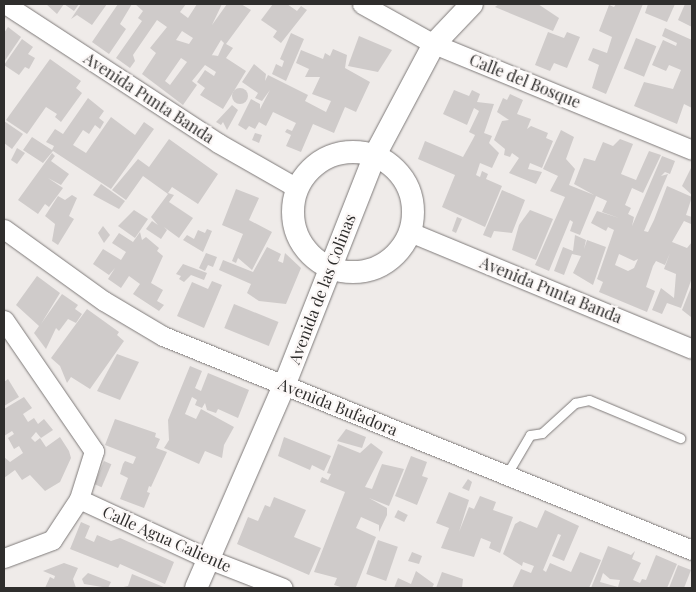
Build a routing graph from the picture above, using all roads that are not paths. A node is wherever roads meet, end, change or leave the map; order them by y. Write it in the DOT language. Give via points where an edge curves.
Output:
graph roads {
  1 [pos="5,4"];
  2 [pos="362,4"];
  3 [pos="472,4"];
  4 [pos="434,44"];
  5 [pos="692,150"];
  6 [pos="375,155"];
  7 [pos="297,188"];
  8 [pos="4,229"];
  9 [pos="410,232"];
  10 [pos="329,268"];
  11 [pos="4,320"];
  12 [pos="692,349"];
  13 [pos="284,386"];
  14 [pos="680,438"];
  15 [pos="507,474"];
  16 [pos="79,499"];
  17 [pos="692,550"];
  18 [pos="4,558"];
  19 [pos="211,560"];
  20 [pos="196,588"];
  21 [pos="283,588"];
  1 -- 7 [label="street, Avenida Punta Banda" via="218,144"];
  2 -- 4 [label="street, Calle del Bosque"];
  3 -- 4 [label="street, Avenida de las Colinas"];
  4 -- 5 [label="street, Calle del Bosque"];
  4 -- 6 [label="street, Avenida de las Colinas"];
  6 -- 7 [label="street" via="352,151 330,156 310,168"];
  6 -- 9 [label="street" via="395,168 408,187 413,209"];
  6 -- 10 [label="street, Avenida de las Colinas"];
  7 -- 10 [label="street" via="292,211 296,235 310,255"];
  8 -- 13 [label="street, Avenida Bufadora" via="104,301 163,336"];
  9 -- 10 [label="street" via="402,246 377,267 362,272"];
  9 -- 12 [label="street, Avenida Punta Banda"];
  10 -- 13 [label="street, Avenida de las Colinas"];
  11 -- 16 [label="street" via="94,451"];
  13 -- 15 [label="street, Avenida Bufadora"];
  13 -- 19 [label="street, Avenida de las Colinas"];
  14 -- 15 [label="lane" via="589,400 575,403 542,433 530,435"];
  15 -- 17 [label="street, Avenida Bufadora"];
  16 -- 18 [label="street" via="52,540"];
  16 -- 19 [label="street, Calle Agua Caliente"];
  19 -- 20 [label="street, Avenida de las Colinas"];
  19 -- 21 [label="street, Calle Agua Caliente"];
}
